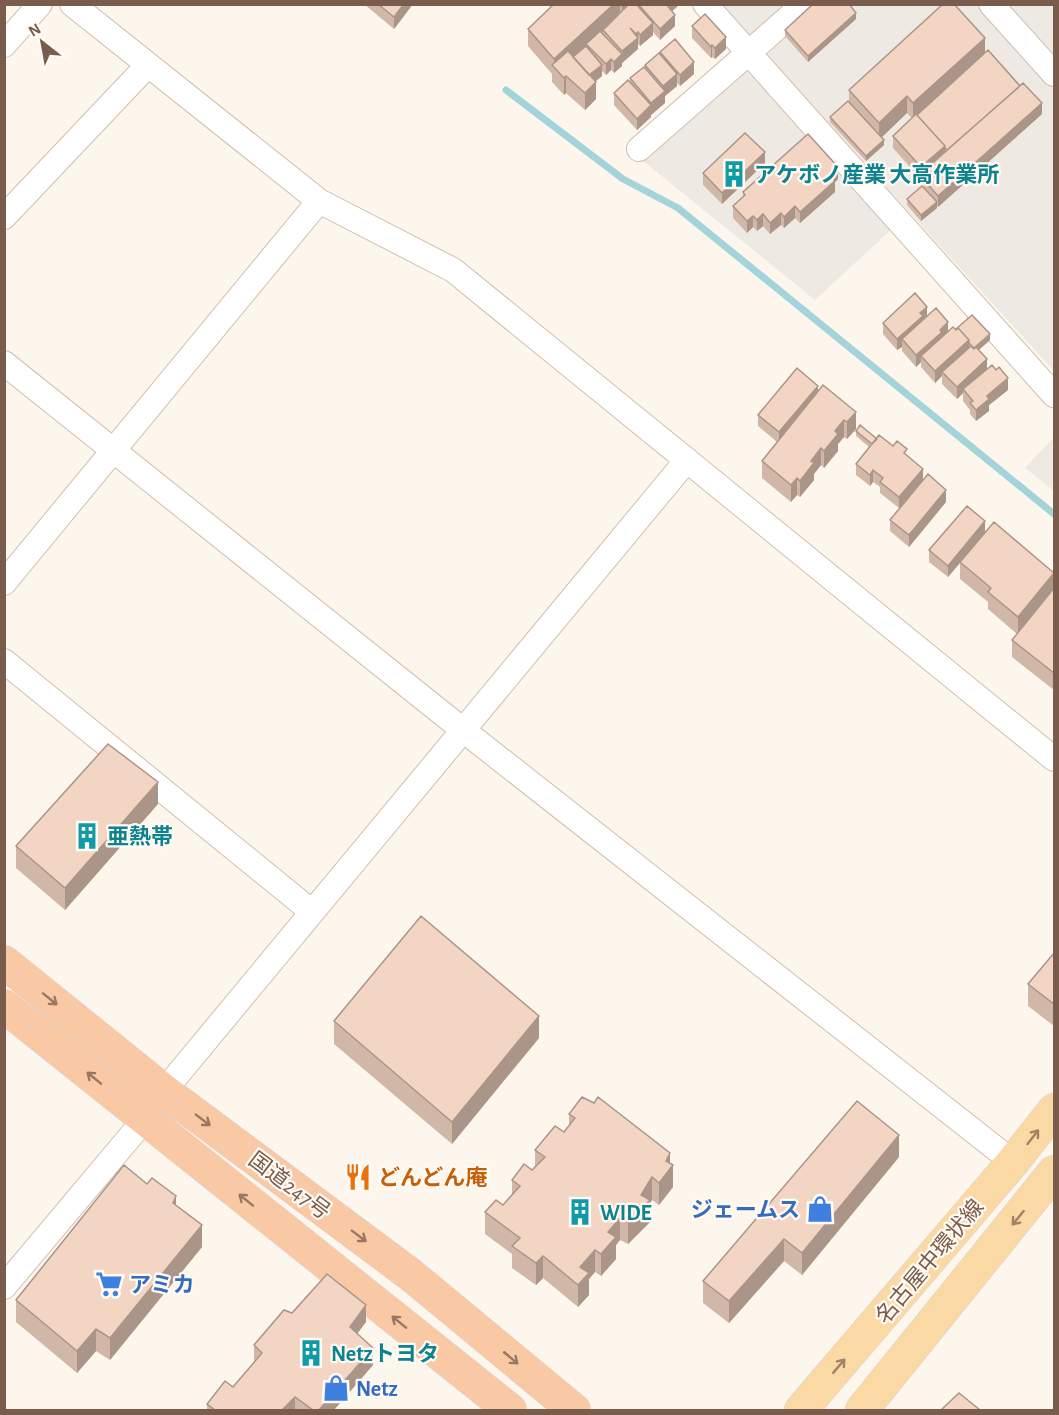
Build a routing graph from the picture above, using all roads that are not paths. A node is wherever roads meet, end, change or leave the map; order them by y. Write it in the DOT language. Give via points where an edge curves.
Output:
graph roads {
  1 [pos="40,4"];
  2 [pos="72,4"];
  3 [pos="705,4"];
  4 [pos="804,4"];
  5 [pos="991,4"];
  6 [pos="4,45"];
  7 [pos="749,53"];
  8 [pos="148,65"];
  9 [pos="1054,74"];
  10 [pos="639,149"];
  11 [pos="319,201"];
  12 [pos="4,216"];
  13 [pos="4,363"];
  14 [pos="1054,395"];
  15 [pos="115,450"];
  16 [pos="687,460"];
  17 [pos="4,583"];
  18 [pos="4,661"];
  19 [pos="462,730"];
  20 [pos="1054,759"];
  21 [pos="311,911"];
  22 [pos="4,962"];
  23 [pos="4,1006"];
  24 [pos="164,1091"];
  25 [pos="1054,1110"];
  26 [pos="145,1119"];
  27 [pos="1013,1162"];
  28 [pos="1050,1185"];
  29 [pos="4,1287"];
  30 [pos="510,1410"];
  31 [pos="574,1410"];
  32 [pos="801,1410"];
  33 [pos="862,1410"];
  1 -- 6 [label="street"];
  2 -- 8 [label="street"];
  3 -- 7 [label="street"];
  4 -- 7 [label="street"];
  5 -- 9 [label="street"];
  7 -- 10 [label="street"];
  7 -- 14 [label="street"];
  8 -- 11 [label="street"];
  8 -- 12 [label="street"];
  11 -- 15 [label="street"];
  11 -- 16 [label="street" via="453,270"];
  13 -- 15 [label="street"];
  15 -- 17 [label="street"];
  15 -- 19 [label="street"];
  16 -- 19 [label="street"];
  16 -- 20 [label="street"];
  18 -- 21 [label="street"];
  19 -- 21 [label="street"];
  19 -- 27 [label="street"];
  21 -- 24 [label="street"];
  22 -- 24 [label="highway, 国道247号, one-way"];
  26 -- 23 [label="highway, 国道247号, one-way"];
  24 -- 31 [label="highway, 国道247号, one-way" via="411,1275"];
  27 -- 25 [label="main road, 名古屋中環状線, one-way"];
  26 -- 29 [label="street"];
  30 -- 26 [label="highway, 国道247号, one-way"];
  32 -- 27 [label="main road, 名古屋中環状線, one-way"];
  28 -- 33 [label="main road, 名古屋中環状線, one-way"];
}
